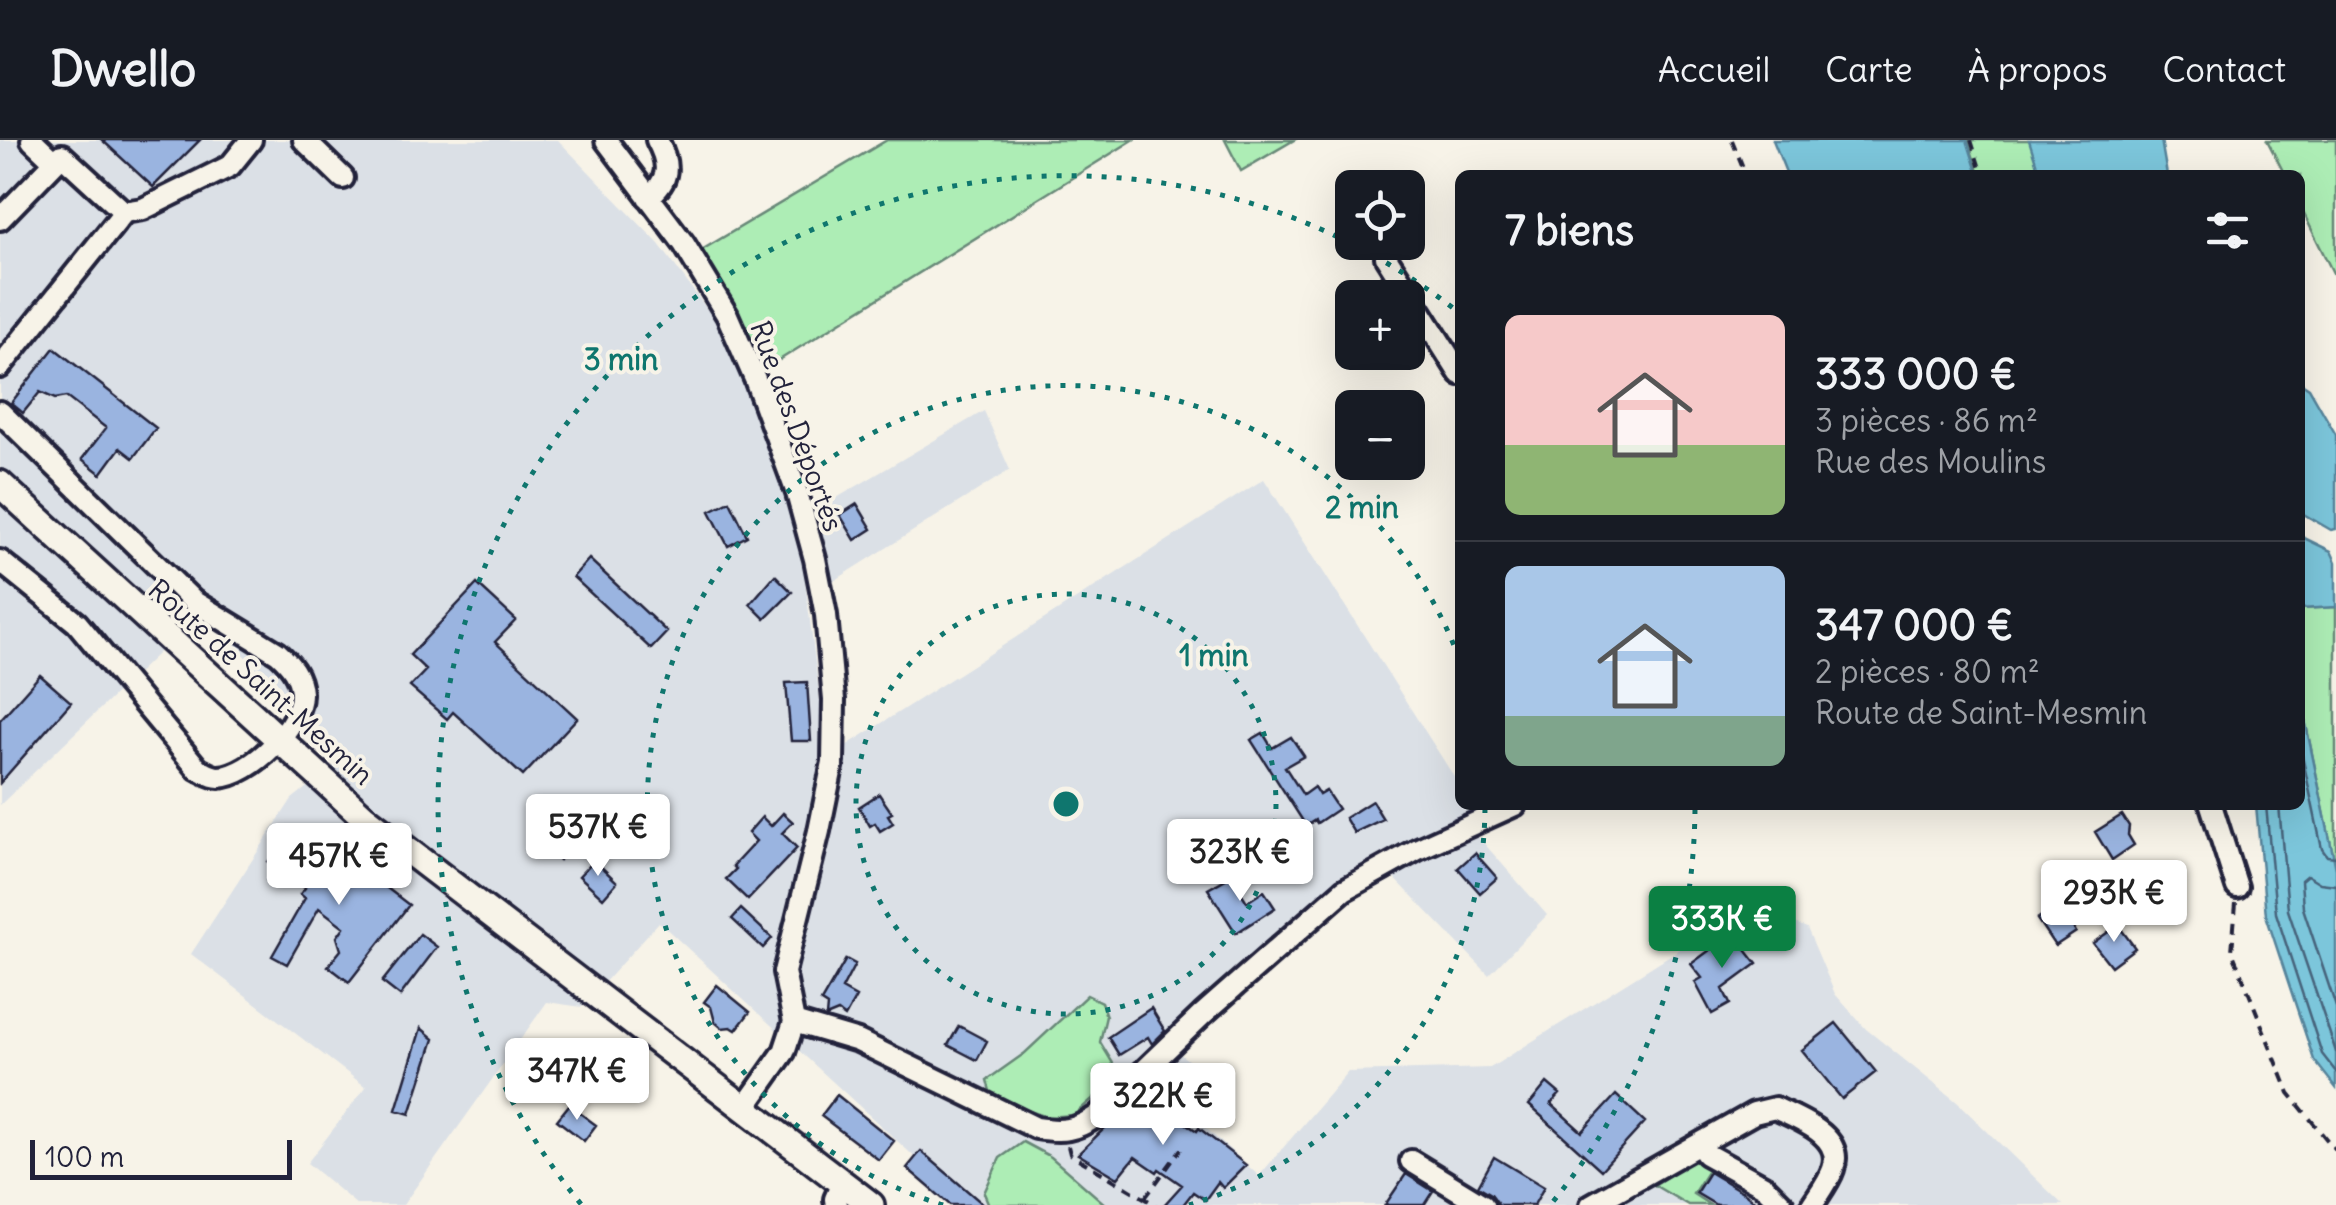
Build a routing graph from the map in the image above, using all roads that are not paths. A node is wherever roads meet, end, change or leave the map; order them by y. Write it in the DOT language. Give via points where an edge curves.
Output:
graph roads {
  1 [pos="32,140"];
  2 [pos="251,140"];
  3 [pos="304,140"];
  4 [pos="606,140"];
  5 [pos="657,140"];
  6 [pos="54,162"];
  7 [pos="343,178"];
  8 [pos="648,198"];
  9 [pos="124,212"];
  10 [pos="0,219"];
  11 [pos="1388,260"];
  12 [pos="0,366"];
  13 [pos="1455,366"];
  14 [pos="0,412"];
  15 [pos="0,484"];
  16 [pos="0,561"];
  17 [pos="278,740"];
  18 [pos="1503,810"];
  19 [pos="2213,810"];
  20 [pos="2237,887"];
  21 [pos="794,1022"];
  22 [pos="745,1107"];
  23 [pos="1700,1144"];
  24 [pos="1411,1162"];
  25 [pos="839,1194"];
  26 [pos="871,1205"];
  27 [pos="1483,1205"];
  28 [pos="1591,1205"];
  29 [pos="1783,1205"];
  30 [pos="1812,1205"];
  1 -- 6 [label="street"];
  2 -- 9 [label="street" via="230,166 144,209"];
  3 -- 7 [label="street"];
  4 -- 8 [label="street, Rue des Déportés"];
  5 -- 8 [label="street" via="665,178"];
  6 -- 9 [label="street" via="62,154"];
  6 -- 10 [label="street"];
  8 -- 21 [label="street, Rue des Déportés" via="727,315 755,379 796,493 826,616 832,762 784,972"];
  9 -- 12 [label="street"];
  11 -- 13 [label="street"];
  14 -- 17 [label="street" via="193,601 290,664 301,693 298,712"];
  15 -- 17 [label="main road, Route de Saint-Mesmin"];
  16 -- 17 [label="street" via="78,623 198,768 215,777 232,774"];
  17 -- 22 [label="main road, Route de Saint-Mesmin" via="364,816"];
  18 -- 21 [label="street" via="1344,890 1080,1128 1036,1128 858,1041"];
  19 -- 20 [label="street"];
  21 -- 22 [label="street" via="784,1052"];
  22 -- 25 [label="main road, Route de Saint-Mesmin"];
  23 -- 28 [label="street"];
  23 -- 29 [label="street"];
  23 -- 30 [label="street" via="1775,1108 1828,1139 1834,1168"];
  24 -- 27 [label="street"];
  25 -- 26 [label="main road, Route de Saint-Mesmin"];
}
